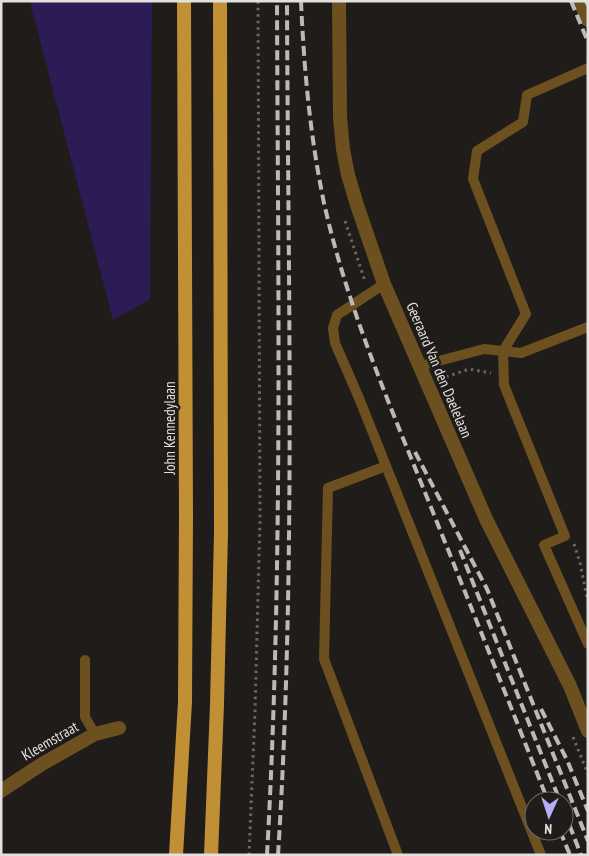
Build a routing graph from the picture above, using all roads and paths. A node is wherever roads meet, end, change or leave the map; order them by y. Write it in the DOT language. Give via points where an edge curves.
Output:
graph roads {
  1 [pos="184,1"];
  2 [pos="220,1"];
  3 [pos="258,1"];
  4 [pos="339,1"];
  5 [pos="580,1"];
  6 [pos="588,20"];
  7 [pos="588,68"];
  8 [pos="384,284"];
  9 [pos="588,327"];
  10 [pos="503,351"];
  11 [pos="420,366"];
  12 [pos="386,466"];
  13 [pos="588,644"];
  14 [pos="85,660"];
  15 [pos="119,728"];
  16 [pos="588,731"];
  17 [pos="95,734"];
  18 [pos="1,790"];
  19 [pos="176,855"];
  20 [pos="210,855"];
  21 [pos="248,855"];
  22 [pos="398,855"];
  23 [pos="541,855"];
  1 -- 19 [label="highway, John Kennedylaan" via="185,693"];
  2 -- 20 [label="highway" via="221,533"];
  3 -- 21 [label="path" via="260,519"];
  4 -- 8 [label="street, Geeraard Van den Daelelaan" via="343,149 357,205"];
  5 -- 6 [label="street"];
  7 -- 10 [label="lane" via="527,95 523,122 477,150 473,178 526,314"];
  8 -- 11 [label="street, Geeraard Van den Daelelaan"];
  8 -- 12 [label="lane" via="337,315 333,328 335,343"];
  9 -- 10 [label="lane" via="521,353"];
  10 -- 11 [label="lane" via="484,349"];
  10 -- 13 [label="lane" via="504,385 564,536 544,545"];
  11 -- 16 [label="street, Geeraard Van den Daelelaan" via="486,520 570,686"];
  12 -- 22 [label="lane" via="328,488 324,659"];
  12 -- 23 [label="lane"];
  14 -- 17 [label="lane" via="85,717"];
  15 -- 17 [label="street, Kleemstraat"];
  17 -- 18 [label="street, Kleemstraat"];
}
